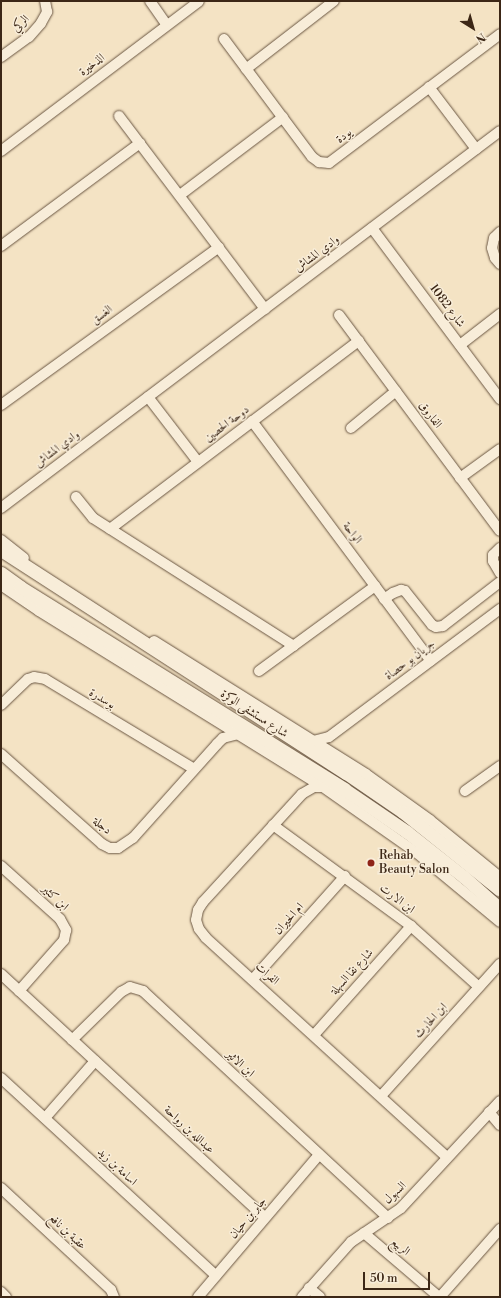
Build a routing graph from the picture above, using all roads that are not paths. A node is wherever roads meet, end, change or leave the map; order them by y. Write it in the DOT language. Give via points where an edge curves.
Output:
graph roads {
  1 [pos="45,1"];
  2 [pos="150,1"];
  3 [pos="199,1"];
  4 [pos="334,1"];
  5 [pos="167,25"];
  6 [pos="500,34"];
  7 [pos="224,39"];
  8 [pos="1,57"];
  9 [pos="246,68"];
  10 [pos="428,87"];
  11 [pos="119,116"];
  12 [pos="283,117"];
  13 [pos="500,131"];
  14 [pos="140,143"];
  15 [pos="476,149"];
  16 [pos="1,151"];
  17 [pos="180,195"];
  18 [pos="372,228"];
  19 [pos="500,232"];
  20 [pos="1,246"];
  21 [pos="219,247"];
  22 [pos="500,264"];
  23 [pos="266,309"];
  24 [pos="500,314"];
  25 [pos="340,315"];
  26 [pos="359,341"];
  27 [pos="460,345"];
  28 [pos="396,392"];
  29 [pos="148,397"];
  30 [pos="500,399"];
  31 [pos="1,405"];
  32 [pos="252,421"];
  33 [pos="351,428"];
  34 [pos="500,449"];
  35 [pos="198,462"];
  36 [pos="460,478"];
  37 [pos="76,497"];
  38 [pos="1,508"];
  39 [pos="110,529"];
  40 [pos="500,531"];
  41 [pos="1,540"];
  42 [pos="500,548"];
  43 [pos="1,550"];
  44 [pos="1,573"];
  45 [pos="500,573"];
  46 [pos="500,582"];
  47 [pos="2,586"];
  48 [pos="375,586"];
  49 [pos="20,587"];
  50 [pos="384,599"];
  51 [pos="500,609"];
  52 [pos="294,646"];
  53 [pos="431,661"];
  54 [pos="259,671"];
  55 [pos="1,705"];
  56 [pos="215,720"];
  57 [pos="336,732"];
  58 [pos="238,734"];
  59 [pos="314,741"];
  60 [pos="217,744"];
  61 [pos="1,754"];
  62 [pos="336,754"];
  63 [pos="194,769"];
  64 [pos="300,771"];
  65 [pos="497,772"];
  66 [pos="346,773"];
  67 [pos="323,787"];
  68 [pos="344,789"];
  69 [pos="465,791"];
  70 [pos="302,794"];
  71 [pos="273,825"];
  72 [pos="1,866"];
  73 [pos="345,876"];
  74 [pos="500,877"];
  75 [pos="500,890"];
  76 [pos="500,909"];
  77 [pos="500,922"];
  78 [pos="410,926"];
  79 [pos="500,964"];
  80 [pos="1,974"];
  81 [pos="253,979"];
  82 [pos="479,987"];
  83 [pos="19,991"];
  84 [pos="314,1035"];
  85 [pos="72,1040"];
  86 [pos="95,1061"];
  87 [pos="1,1078"];
  88 [pos="381,1096"];
  89 [pos="500,1101"];
  90 [pos="490,1112"];
  91 [pos="44,1118"];
  92 [pos="500,1125"];
  93 [pos="319,1155"];
  94 [pos="447,1157"];
  95 [pos="1,1188"];
  96 [pos="265,1218"];
  97 [pos="388,1218"];
  98 [pos="500,1229"];
  99 [pos="364,1233"];
  100 [pos="216,1276"];
  101 [pos="309,1288"];
  102 [pos="1,1292"];
  103 [pos="6,1297"];
  104 [pos="114,1297"];
  105 [pos="198,1297"];
  106 [pos="302,1297"];
  107 [pos="320,1297"];
  108 [pos="440,1297"];
  1 -- 8 [label="street, الركي" via="47,12 41,22 29,37"];
  2 -- 5 [label="street"];
  3 -- 5 [label="street, الذخيرة"];
  4 -- 9 [label="street"];
  5 -- 16 [label="street, الذخيرة"];
  6 -- 10 [label="street, يودة"];
  7 -- 9 [label="street, يودة"];
  9 -- 12 [label="street, يودة"];
  10 -- 12 [label="street, يودة" via="329,163 319,162 312,157"];
  10 -- 15 [label="street"];
  11 -- 14 [label="street"];
  12 -- 17 [label="street"];
  13 -- 15 [label="street, وادي المشاش"];
  14 -- 17 [label="street"];
  14 -- 20 [label="street"];
  15 -- 18 [label="street, وادي المشاش"];
  17 -- 21 [label="street"];
  18 -- 23 [label="street, وادي المشاش"];
  18 -- 27 [label="street, شارع 1082"];
  19 -- 22 [label="street" via="494,238 492,248"];
  21 -- 23 [label="street"];
  21 -- 31 [label="street, الغسق"];
  23 -- 29 [label="street, وادي المشاش"];
  24 -- 27 [label="street"];
  25 -- 26 [label="street, الفاروق"];
  26 -- 28 [label="street, الفاروق"];
  26 -- 32 [label="street, دوحة الحصين"];
  27 -- 30 [label="street, شارع 1082"];
  28 -- 33 [label="street"];
  28 -- 36 [label="street, الفاروق"];
  29 -- 35 [label="street"];
  29 -- 38 [label="street, وادي المشاش"];
  32 -- 35 [label="street, دوحة الحصين"];
  32 -- 48 [label="street, الواحة"];
  34 -- 36 [label="street"];
  35 -- 39 [label="street, دوحة الحصين"];
  36 -- 40 [label="street, الفاروق"];
  37 -- 39 [label="street" via="93,518"];
  39 -- 52 [label="street"];
  41 -- 59 [label="street, شارع مستشفى الوكرة" via="32,565"];
  42 -- 45 [label="street" via="493,555 493,561"];
  43 -- 66 [label="street, شارع مستشفى الوكرة"];
  44 -- 49 [label="street, شارع مستشفى الوكرة"];
  46 -- 50 [label="street" via="443,626 432,625 405,591 393,593"];
  47 -- 49 [label="street"];
  47 -- 56 [label="street, شارع مستشفى الوكرة"];
  48 -- 50 [label="street, الواحة"];
  48 -- 52 [label="street"];
  49 -- 68 [label="street, شارع مستشفى الوكرة"];
  50 -- 53 [label="street, الواحة"];
  51 -- 53 [label="street, جريان بو حصاة"];
  52 -- 54 [label="street"];
  53 -- 57 [label="street, جريان بو حصاة"];
  55 -- 63 [label="street, بوسدرة" via="28,679 45,679"];
  56 -- 58 [label="street, شارع مستشفى الوكرة"];
  56 -- 60 [label="street" via="219,736"];
  57 -- 59 [label="street, جريان بو حصاة"];
  57 -- 62 [label="street" via="332,739 332,747"];
  58 -- 60 [label="street, دجلة" via="223,738"];
  58 -- 64 [label="street, شارع مستشفى الوكرة"];
  59 -- 62 [label="street, شارع مستشفى الوكرة"];
  60 -- 63 [label="street, دجلة"];
  61 -- 63 [label="street, دجلة" via="102,844 110,848 118,848 133,838"];
  62 -- 66 [label="street"];
  62 -- 74 [label="street, شارع مستشفى الوكرة" via="430,820"];
  64 -- 67 [label="street, شارع مستشفى الوكرة"];
  64 -- 70 [label="street" via="303,780"];
  65 -- 69 [label="street"];
  66 -- 75 [label="street, شارع مستشفى الوكرة" via="403,812"];
  67 -- 68 [label="street, الفرات"];
  67 -- 70 [label="street, الفرات" via="314,787"];
  67 -- 77 [label="street, شارع مستشفى الوكرة" via="417,853"];
  68 -- 76 [label="street, شارع مستشفى الوكرة" via="407,832"];
  70 -- 71 [label="street, الفرات"];
  71 -- 73 [label="street, ابن الارت"];
  71 -- 81 [label="street, الفرات" via="203,902 196,920 206,938"];
  72 -- 83 [label="street, ابن كثير" via="60,919 66,930 64,940"];
  73 -- 78 [label="street, ابن الارت"];
  73 -- 81 [label="street, ام الحيران"];
  78 -- 82 [label="street, ابن الارت"];
  78 -- 84 [label="street, شارع نقا السهلة"];
  79 -- 82 [label="street, ابن الحارث"];
  80 -- 83 [label="street, عبدالله بن رواحة"];
  81 -- 84 [label="street, الفرات"];
  82 -- 88 [label="street, ابن الحارث"];
  83 -- 85 [label="street, عبدالله بن رواحة"];
  84 -- 88 [label="street, الفرات"];
  85 -- 86 [label="street, عبدالله بن رواحة"];
  85 -- 93 [label="street, ابن الاثير" via="121,992 130,987 142,991"];
  86 -- 91 [label="street"];
  86 -- 96 [label="street, عبدالله بن رواحة"];
  87 -- 91 [label="street, اسامة بن زيد"];
  88 -- 94 [label="street, الفرات"];
  89 -- 90 [label="street, السهول"];
  90 -- 92 [label="street"];
  90 -- 94 [label="street, السهول"];
  91 -- 100 [label="street, اسامة بن زيد"];
  93 -- 96 [label="street, جابر بن حيان"];
  93 -- 97 [label="street, ابن الاثير"];
  94 -- 97 [label="street, السهول" via="401,1208"];
  95 -- 104 [label="street, عقبة بن نافع" via="111,1290"];
  96 -- 100 [label="street, جابر بن حيان"];
  97 -- 99 [label="street, السهول"];
  98 -- 108 [label="street"];
  99 -- 101 [label="street, السهول" via="351,1242"];
  99 -- 108 [label="street, الربيع"];
  100 -- 105 [label="street, جابر بن حيان"];
  101 -- 106 [label="street, السهول"];
  101 -- 107 [label="street"];
  102 -- 103 [label="street"];
}
